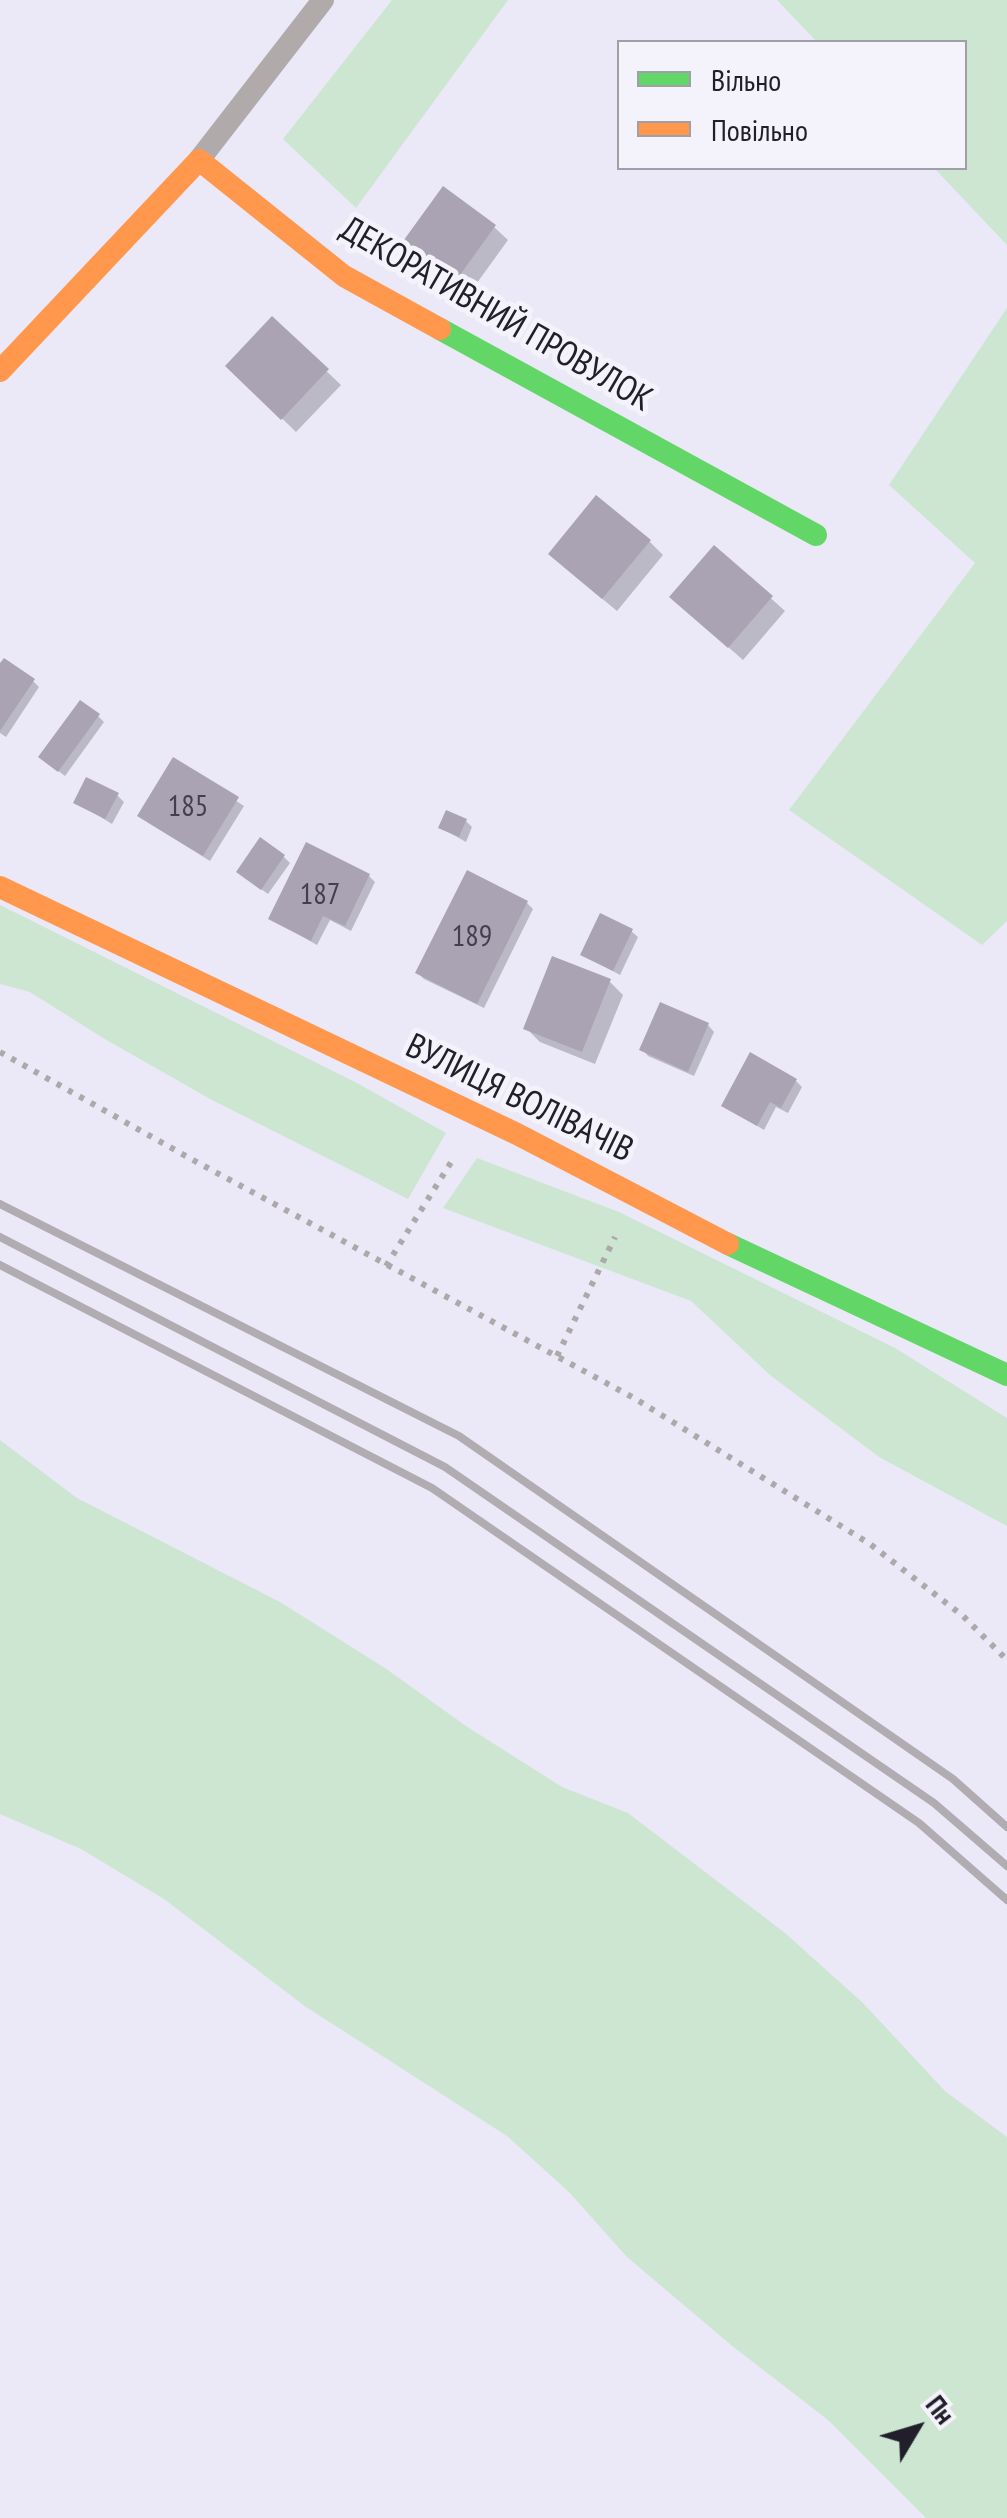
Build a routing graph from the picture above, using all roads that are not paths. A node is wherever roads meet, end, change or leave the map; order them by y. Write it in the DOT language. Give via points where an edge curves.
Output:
graph roads {
  1 [pos="323,0"];
  2 [pos="200,160"];
  3 [pos="0,371"];
  4 [pos="816,535"];
  5 [pos="0,887"];
  6 [pos="1007,1375"];
  1 -- 2 [label="lane"];
  2 -- 3 [label="street"];
  2 -- 4 [label="street, ДЕКОРАТИВНИЙ ПРОВУЛОК" via="344,276"];
  5 -- 6 [label="street, ВУЛИЦЯ ВОЛІВАЧІВ"];
}
